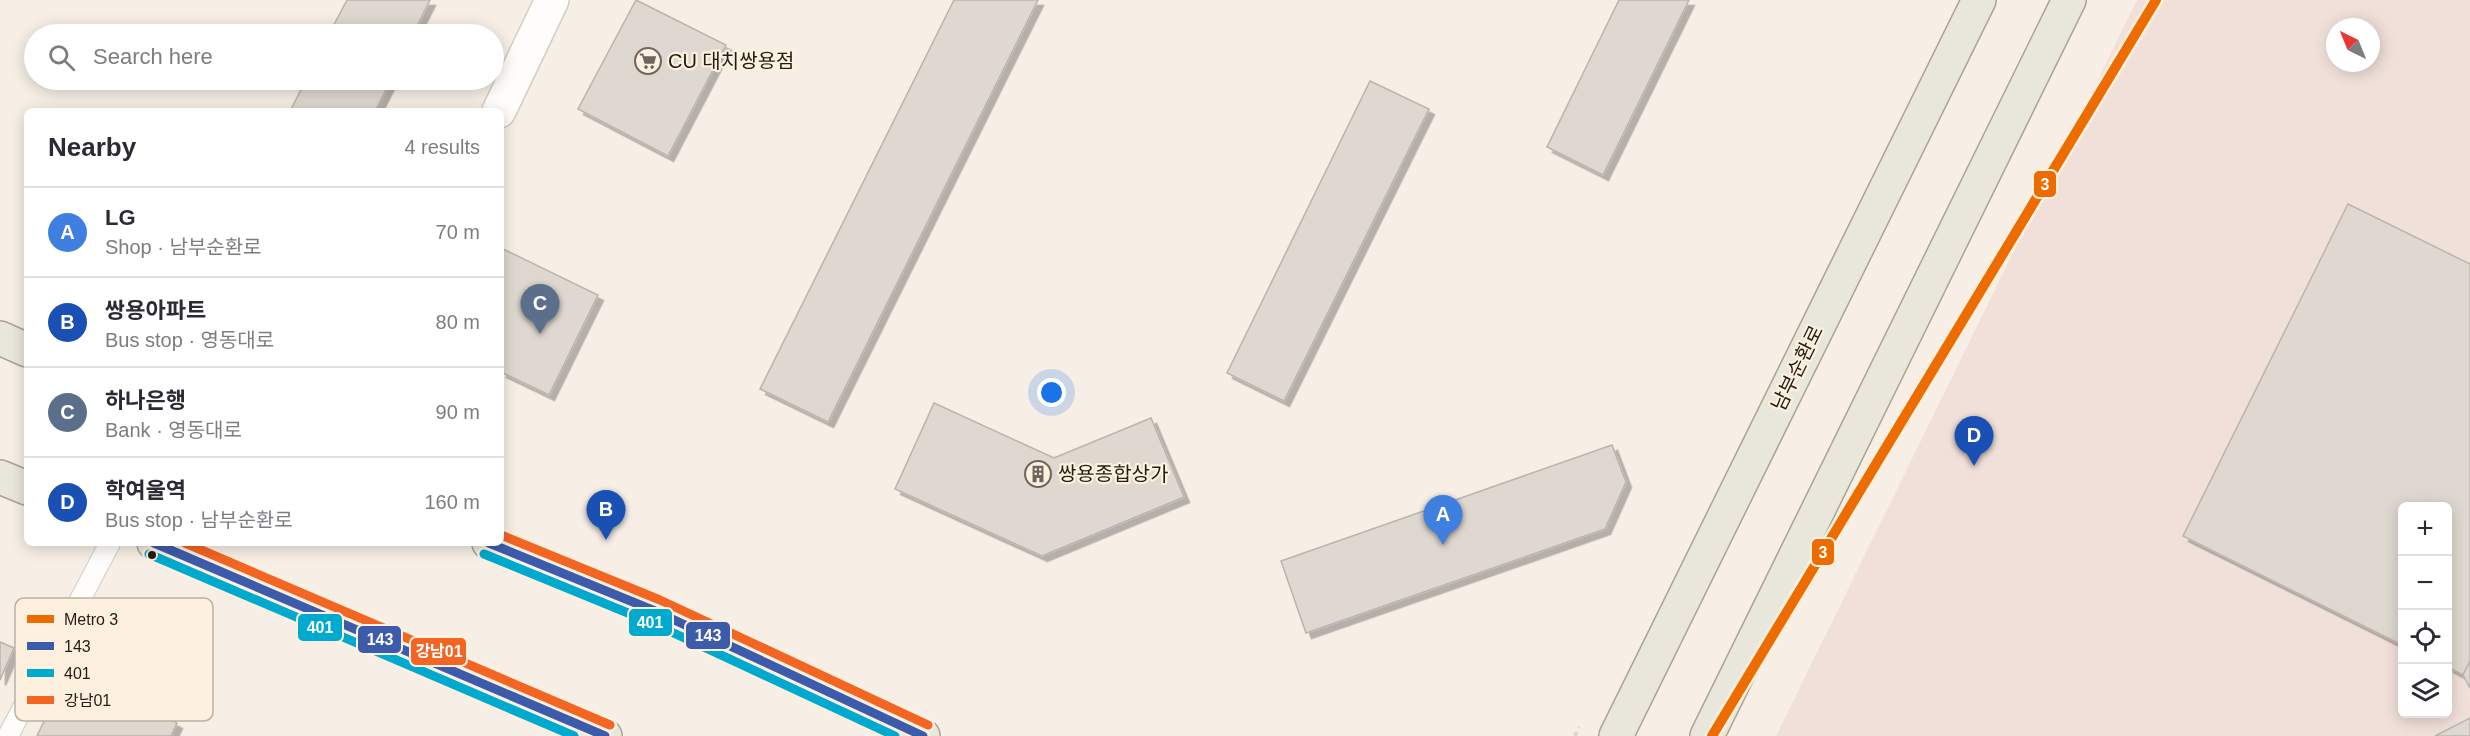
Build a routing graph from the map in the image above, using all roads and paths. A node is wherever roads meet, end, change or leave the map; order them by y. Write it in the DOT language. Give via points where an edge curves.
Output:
graph roads {
  1 [pos="552,0"];
  2 [pos="1978,0"];
  3 [pos="2069,0"];
  4 [pos="500,108"];
  5 [pos="0,338"];
  6 [pos="24,349"];
  7 [pos="0,477"];
  8 [pos="24,488"];
  9 [pos="108,546"];
  10 [pos="161,546"];
  11 [pos="496,546"];
  12 [pos="81,598"];
  13 [pos="16,721"];
  14 [pos="8,736"];
  15 [pos="605,736"];
  16 [pos="923,736"];
  17 [pos="1616,736"];
  18 [pos="1707,736"];
  1 -- 4 [label="street"];
  2 -- 17 [label="main road, 남부순환로"];
  3 -- 18 [label="main road"];
  5 -- 6 [label="main road"];
  7 -- 8 [label="main road"];
  9 -- 12 [label="lane"];
  10 -- 15 [label="main road"];
  11 -- 16 [label="main road" via="655,611"];
  13 -- 14 [label="lane"];
}
